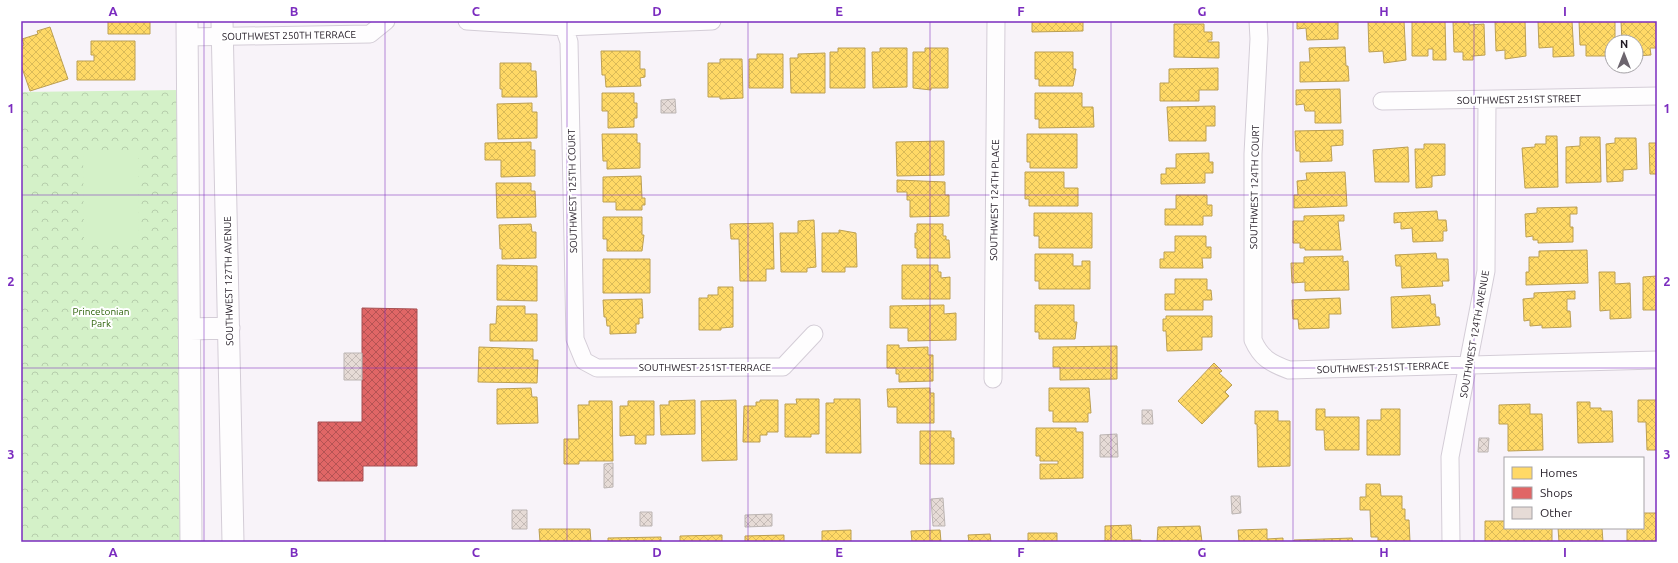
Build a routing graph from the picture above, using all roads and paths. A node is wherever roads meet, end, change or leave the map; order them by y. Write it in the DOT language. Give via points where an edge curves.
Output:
graph roads {
  1 [pos="386,21"];
  2 [pos="467,21"];
  3 [pos="712,21"];
  4 [pos="996,21"];
  5 [pos="1258,21"];
  6 [pos="564,24"];
  7 [pos="187,29"];
  8 [pos="222,29"];
  9 [pos="1657,96"];
  10 [pos="1487,100"];
  11 [pos="1382,101"];
  12 [pos="229,328"];
  13 [pos="190,329"];
  14 [pos="814,334"];
  15 [pos="1259,353"];
  16 [pos="1657,360"];
  17 [pos="584,361"];
  18 [pos="1469,364"];
  19 [pos="992,379"];
  20 [pos="191,542"];
  21 [pos="233,542"];
  22 [pos="1451,542"];
  1 -- 8 [label="street, SOUTHWEST 250TH TERRACE" via="370,34"];
  2 -- 6 [label="street"];
  3 -- 6 [label="street"];
  4 -- 19 [label="street, SOUTHWEST 124TH PLACE"];
  5 -- 15 [label="street, SOUTHWEST 124TH COURT" via="1253,154 1253,340"];
  6 -- 17 [label="street, SOUTHWEST 125TH COURT" via="569,42 574,339"];
  7 -- 8 [label="street, SOUTHWEST 250TH TERRACE"];
  7 -- 13 [label="street"];
  8 -- 12 [label="street, SOUTHWEST 127TH AVENUE"];
  9 -- 10 [label="street, SOUTHWEST 251ST STREET"];
  10 -- 11 [label="street, SOUTHWEST 251ST STREET"];
  10 -- 18 [label="street, SOUTHWEST 124TH AVENUE" via="1486,271"];
  12 -- 13 [label="street"];
  12 -- 21 [label="street, SOUTHWEST 127TH AVENUE"];
  13 -- 20 [label="street"];
  14 -- 17 [label="street, SOUTHWEST 251ST TERRACE" via="783,367 597,368"];
  15 -- 18 [label="street, SOUTHWEST 251ST TERRACE" via="1273,364 1289,370"];
  16 -- 18 [label="street, SOUTHWEST 251ST TERRACE"];
  18 -- 22 [label="street, SOUTHWEST 124TH AVENUE" via="1450,457"];
}
